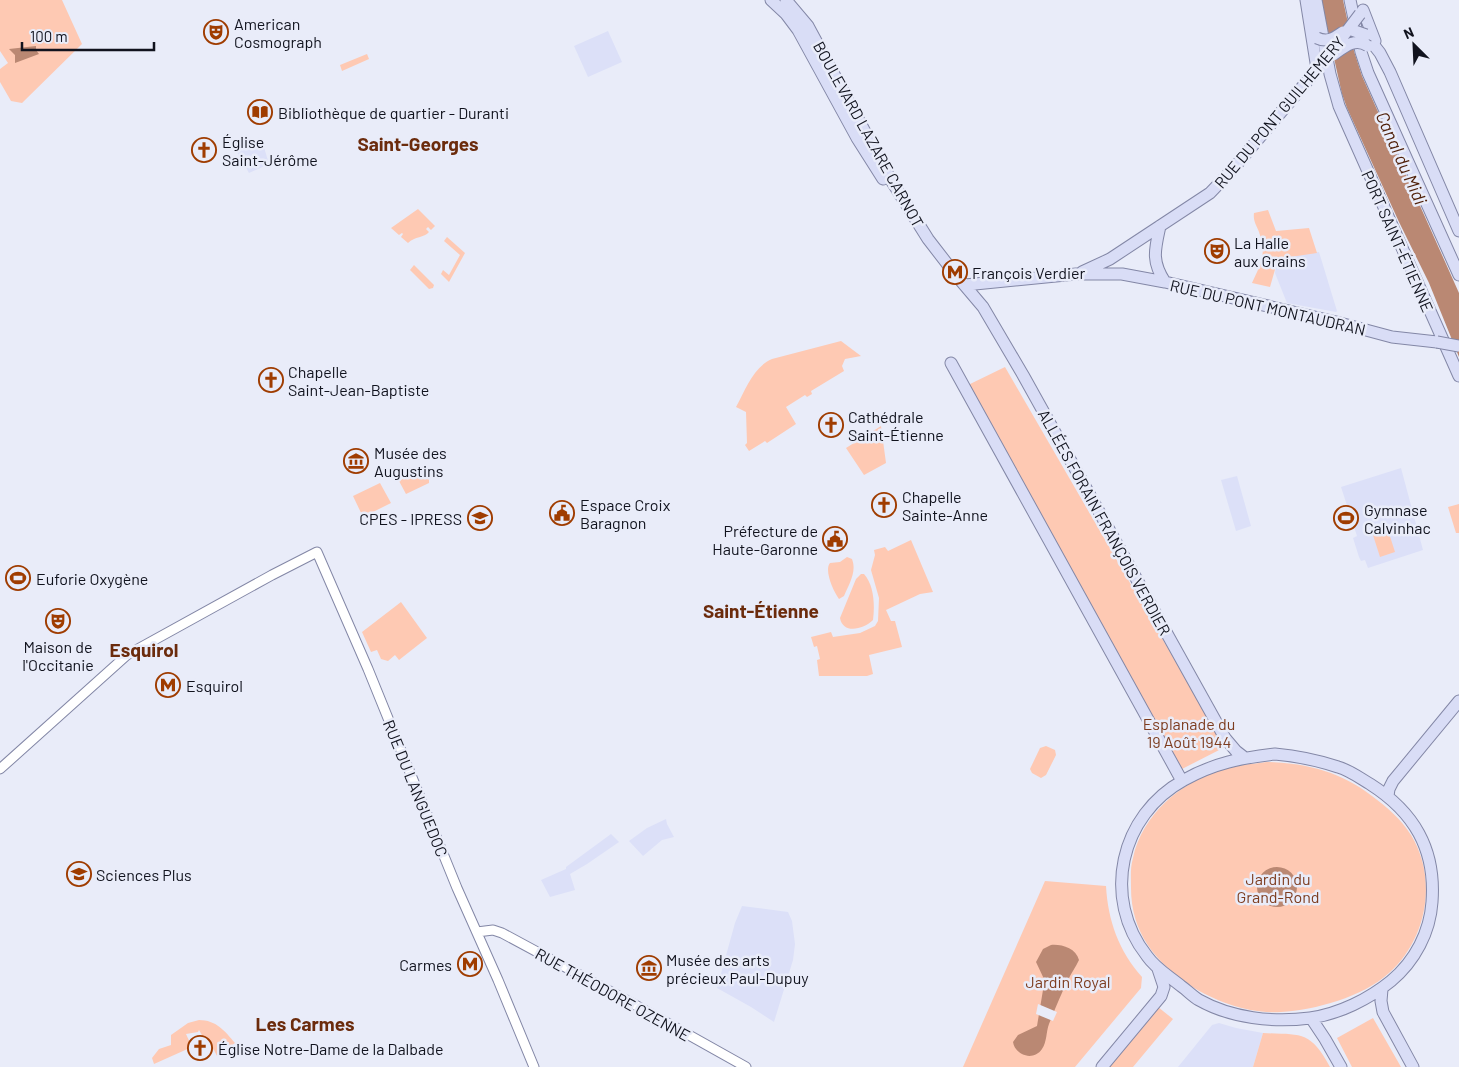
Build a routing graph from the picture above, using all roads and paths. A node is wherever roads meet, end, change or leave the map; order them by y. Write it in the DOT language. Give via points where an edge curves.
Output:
graph roads {
  1 [pos="772,0"];
  2 [pos="786,0"];
  3 [pos="1306,0"];
  4 [pos="1316,0"];
  5 [pos="1360,5"];
  6 [pos="1349,29"];
  7 [pos="1314,36"];
  8 [pos="1367,41"];
  9 [pos="1380,53"];
  10 [pos="1325,60"];
  11 [pos="1317,69"];
  12 [pos="1160,226"];
  13 [pos="1459,231"];
  14 [pos="950,268"];
  15 [pos="1076,274"];
  16 [pos="1459,275"];
  17 [pos="1165,282"];
  18 [pos="965,285"];
  19 [pos="1459,346"];
  20 [pos="951,363"];
  21 [pos="1459,376"];
  22 [pos="1459,701"];
  23 [pos="1245,758"];
  24 [pos="0,769"];
  25 [pos="1182,781"];
  26 [pos="1388,796"];
  27 [pos="477,932"];
  28 [pos="1158,969"];
  29 [pos="1382,989"];
  30 [pos="1190,994"];
  31 [pos="1161,996"];
  32 [pos="1311,1018"];
  33 [pos="534,1067"];
  34 [pos="746,1067"];
  35 [pos="1102,1067"];
  36 [pos="1341,1067"];
  37 [pos="1413,1067"];
  1 -- 14 [label="main road, BOULEVARD LAZARE CARNOT" via="796,28 856,138 893,194 935,253"];
  2 -- 14 [label="main road, BOULEVARD LAZARE CARNOT" via="808,26 894,184"];
  3 -- 7 [label="main road"];
  4 -- 21 [label="main road, PORT SAINT-ÉTIENNE" via="1339,106"];
  5 -- 6 [label="main road, RUE DU PONT GUILHEMERY, bridge"];
  5 -- 9 [label="main road"];
  5 -- 16 [label="main road" via="1364,60"];
  6 -- 7 [label="main road, bridge" via="1329,41"];
  6 -- 8 [label="main road, bridge"];
  6 -- 10 [label="main road, RUE DU PONT GUILHEMERY, bridge"];
  7 -- 11 [label="main road"];
  8 -- 9 [label="main road"];
  8 -- 10 [label="main road, bridge" via="1364,44 1350,43"];
  9 -- 13 [label="main road"];
  10 -- 11 [label="main road, RUE DU PONT GUILHEMERY"];
  11 -- 12 [label="main road, RUE DU PONT GUILHEMERY" via="1216,188"];
  12 -- 15 [label="main road, RUE DU PONT GUILHEMERY" via="1102,264"];
  12 -- 17 [label="main road" via="1155,258"];
  14 -- 18 [label="main road, BOULEVARD LAZARE CARNOT"];
  15 -- 17 [label="main road, RUE DU PONT MONTAUDRAN" via="1122,274"];
  15 -- 18 [label="main road"];
  17 -- 19 [label="main road, RUE DU PONT MONTAUDRAN, bridge" via="1392,337"];
  18 -- 23 [label="main road, ALLÉES FORAIN FRANÇOIS VERDIER" via="983,307 1023,375 1228,743"];
  20 -- 25 [label="main road"];
  22 -- 26 [label="main road" via="1393,781"];
  23 -- 25 [label="main road" via="1224,762"];
  23 -- 26 [label="main road" via="1275,754 1303,757 1340,767"];
  24 -- 27 [label="street, RUE DU LANGUEDOC" via="118,663 138,649 317,552"];
  25 -- 28 [label="main road" via="1152,806 1141,820 1122,863 1126,914 1140,948"];
  26 -- 29 [label="main road" via="1418,832 1428,853 1433,888 1429,924 1421,943 1405,967"];
  27 -- 33 [label="street, RUE DU LANGUEDOC"];
  27 -- 34 [label="street, RUE THÉODORE OZENNE" via="493,930 502,933"];
  28 -- 30 [label="main road"];
  28 -- 31 [label="main road" via="1164,987"];
  29 -- 32 [label="main road" via="1340,1010"];
  29 -- 37 [label="main road" via="1383,1012"];
  30 -- 31 [label="main road" via="1177,991"];
  30 -- 32 [label="main road" via="1241,1016 1280,1021"];
  31 -- 35 [label="main road"];
  32 -- 36 [label="main road"];
}
